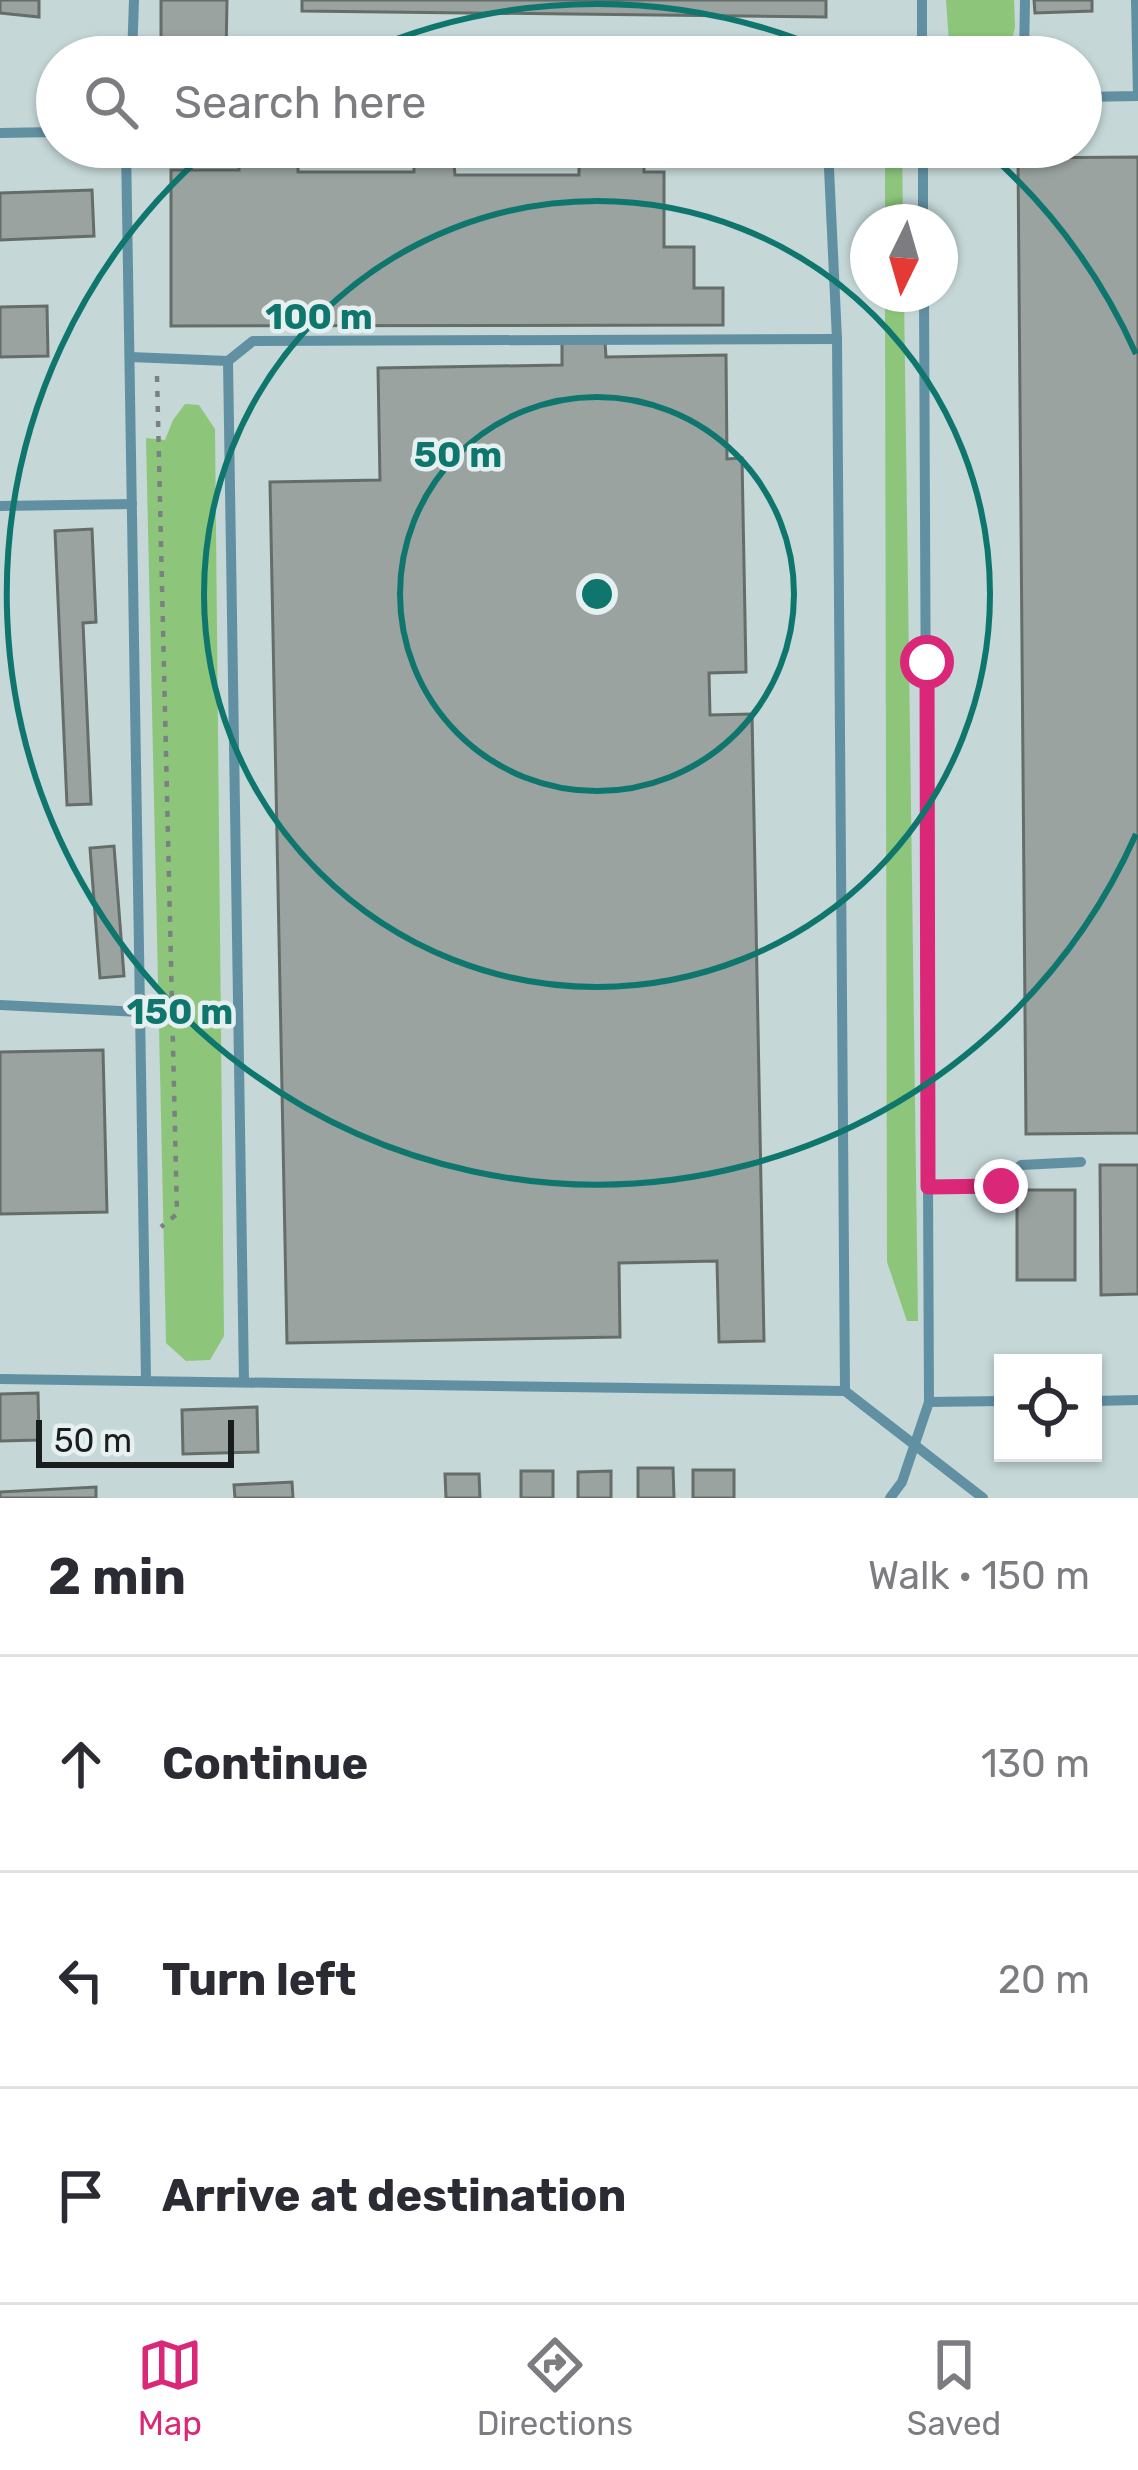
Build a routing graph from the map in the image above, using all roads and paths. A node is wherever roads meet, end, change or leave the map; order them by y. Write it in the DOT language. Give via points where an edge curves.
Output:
graph roads {
  1 [pos="134,0"];
  2 [pos="922,0"];
  3 [pos="1024,0"];
  4 [pos="1136,0"];
  5 [pos="133,36"];
  6 [pos="922,36"];
  7 [pos="1024,36"];
  8 [pos="1102,97"];
  9 [pos="36,132"];
  10 [pos="0,133"];
  11 [pos="126,168"];
  12 [pos="829,168"];
  13 [pos="923,168"];
  14 [pos="923,204"];
  15 [pos="924,312"];
  16 [pos="837,338"];
  17 [pos="130,357"];
  18 [pos="156,358"];
  19 [pos="228,361"];
  20 [pos="132,504"];
  21 [pos="0,506"];
  22 [pos="0,1005"];
  23 [pos="140,1012"];
  24 [pos="238,1016"];
  25 [pos="172,1021"];
  26 [pos="1081,1162"];
  27 [pos="928,1187"];
  28 [pos="144,1242"];
  29 [pos="0,1378"];
  30 [pos="146,1380"];
  31 [pos="244,1382"];
  32 [pos="845,1391"];
  33 [pos="1102,1400"];
  34 [pos="1138,1400"];
  35 [pos="994,1401"];
  36 [pos="929,1402"];
  37 [pos="915,1444"];
  38 [pos="890,1498"];
  39 [pos="983,1498"];
  1 -- 5 [label="lane"];
  2 -- 6 [label="lane"];
  3 -- 7 [label="lane"];
  4 -- 8 [label="lane" via="1138,97"];
  9 -- 10 [label="lane"];
  11 -- 17 [label="lane"];
  12 -- 16 [label="lane"];
  13 -- 14 [label="lane"];
  15 -- 27 [label="lane"];
  16 -- 19 [label="lane" via="253,341"];
  16 -- 32 [label="lane"];
  17 -- 18 [label="lane"];
  17 -- 20 [label="lane"];
  18 -- 19 [label="lane"];
  18 -- 25 [label="path"];
  19 -- 24 [label="lane"];
  20 -- 21 [label="lane"];
  20 -- 23 [label="lane"];
  22 -- 23 [label="lane"];
  23 -- 28 [label="lane"];
  24 -- 25 [label="path"];
  24 -- 31 [label="lane"];
  25 -- 28 [label="path" via="177,1214"];
  26 -- 27 [label="lane" via="1021,1165 1001,1186"];
  27 -- 36 [label="lane"];
  28 -- 30 [label="lane"];
  29 -- 30 [label="lane"];
  30 -- 31 [label="lane"];
  31 -- 32 [label="lane"];
  32 -- 37 [label="lane"];
  33 -- 34 [label="lane"];
  35 -- 36 [label="lane"];
  36 -- 37 [label="lane"];
  37 -- 38 [label="lane"];
  37 -- 39 [label="lane"];
}
